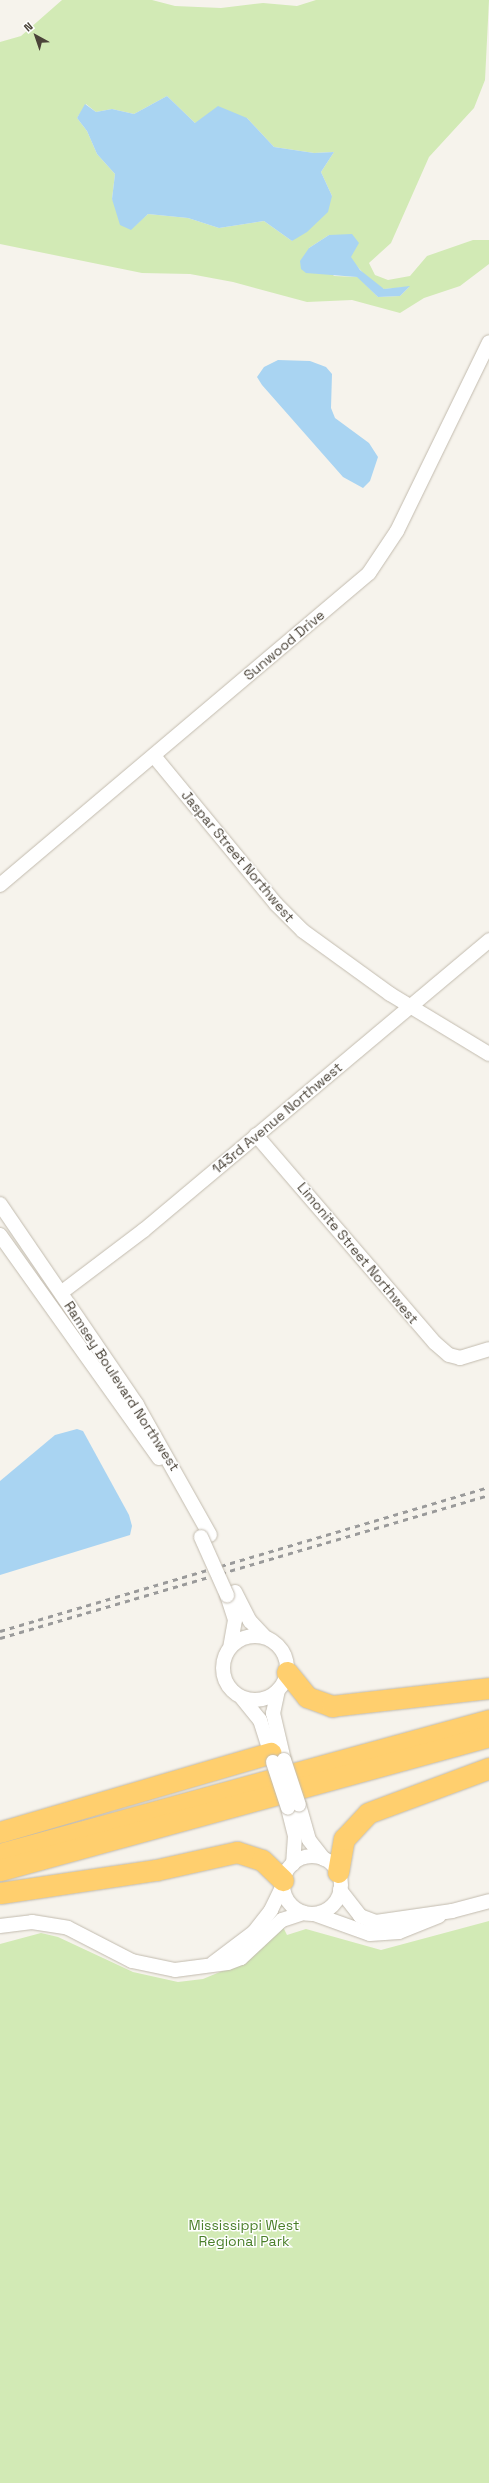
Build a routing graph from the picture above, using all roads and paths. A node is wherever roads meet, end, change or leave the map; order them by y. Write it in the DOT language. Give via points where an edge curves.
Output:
graph roads {
  1 [pos="489,342"];
  2 [pos="154,756"];
  3 [pos="0,885"];
  4 [pos="489,940"];
  5 [pos="410,1006"];
  6 [pos="489,1054"];
  7 [pos="256,1135"];
  8 [pos="0,1204"];
  9 [pos="0,1235"];
  10 [pos="62,1292"];
  11 [pos="489,1350"];
  12 [pos="205,1536"];
  13 [pos="231,1594"];
  14 [pos="265,1637"];
  15 [pos="230,1647"];
  16 [pos="283,1681"];
  17 [pos="489,1688"];
  18 [pos="242,1698"];
  19 [pos="489,1720"];
  20 [pos="489,1736"];
  21 [pos="276,1758"];
  22 [pos="489,1768"];
  23 [pos="293,1806"];
  24 [pos="0,1832"];
  25 [pos="0,1854"];
  26 [pos="0,1870"];
  27 [pos="334,1874"];
  28 [pos="286,1876"];
  29 [pos="0,1893"];
  30 [pos="489,1901"];
  31 [pos="452,1911"];
  32 [pos="309,1914"];
  33 [pos="0,1926"];
  34 [pos="207,1967"];
  1 -- 2 [label="street, Sunwood Drive" via="418,491 376,564"];
  2 -- 3 [label="street, Sunwood Drive"];
  2 -- 5 [label="street, Jaspar Street Northwest" via="276,904 303,931"];
  4 -- 5 [label="street, 143rd Avenue Northwest"];
  5 -- 6 [label="street, Jaspar Street Northwest"];
  5 -- 7 [label="street, 143rd Avenue Northwest"];
  7 -- 10 [label="street, 143rd Avenue Northwest" via="103,1263"];
  7 -- 11 [label="street, Limonite Street Northwest" via="434,1344 449,1355 468,1357"];
  8 -- 10 [label="street, Ramsey Boulevard Northwest"];
  9 -- 12 [label="street, Ramsey Boulevard Northwest" via="152,1449"];
  10 -- 12 [label="street, Ramsey Boulevard Northwest" via="137,1405"];
  12 -- 13 [label="street, Ramsey Boulevard Northwest, bridge"];
  13 -- 14 [label="street, Ramsey Boulevard Northwest"];
  13 -- 15 [label="street, Ramsey Boulevard Northwest" via="235,1620"];
  14 -- 15 [label="street" via="244,1638"];
  14 -- 16 [label="street" via="282,1651"];
  15 -- 18 [label="street" via="223,1673 230,1688"];
  16 -- 17 [label="highway" via="307,1697 332,1706"];
  16 -- 18 [label="street" via="261,1700"];
  16 -- 21 [label="street" via="273,1713"];
  18 -- 21 [label="street" via="260,1720"];
  19 -- 25 [label="highway"];
  20 -- 26 [label="highway"];
  21 -- 23 [label="street, bridge"];
  21 -- 24 [label="highway"];
  22 -- 27 [label="highway" via="368,1813 344,1840"];
  23 -- 27 [label="street" via="309,1840"];
  23 -- 28 [label="street" via="295,1836"];
  27 -- 28 [label="street" via="305,1857"];
  27 -- 31 [label="street" via="360,1916 376,1922"];
  27 -- 32 [label="street" via="331,1907"];
  28 -- 29 [label="highway" via="262,1860 237,1852 156,1870"];
  28 -- 32 [label="street" via="289,1903"];
  28 -- 34 [label="street" via="271,1910 254,1932"];
  30 -- 31 [label="street"];
  31 -- 32 [label="street" via="414,1927 384,1934 358,1931"];
  32 -- 34 [label="street" via="282,1920 241,1958"];
  33 -- 34 [label="street" via="52,1924 80,1933 147,1966 175,1970"];
}
